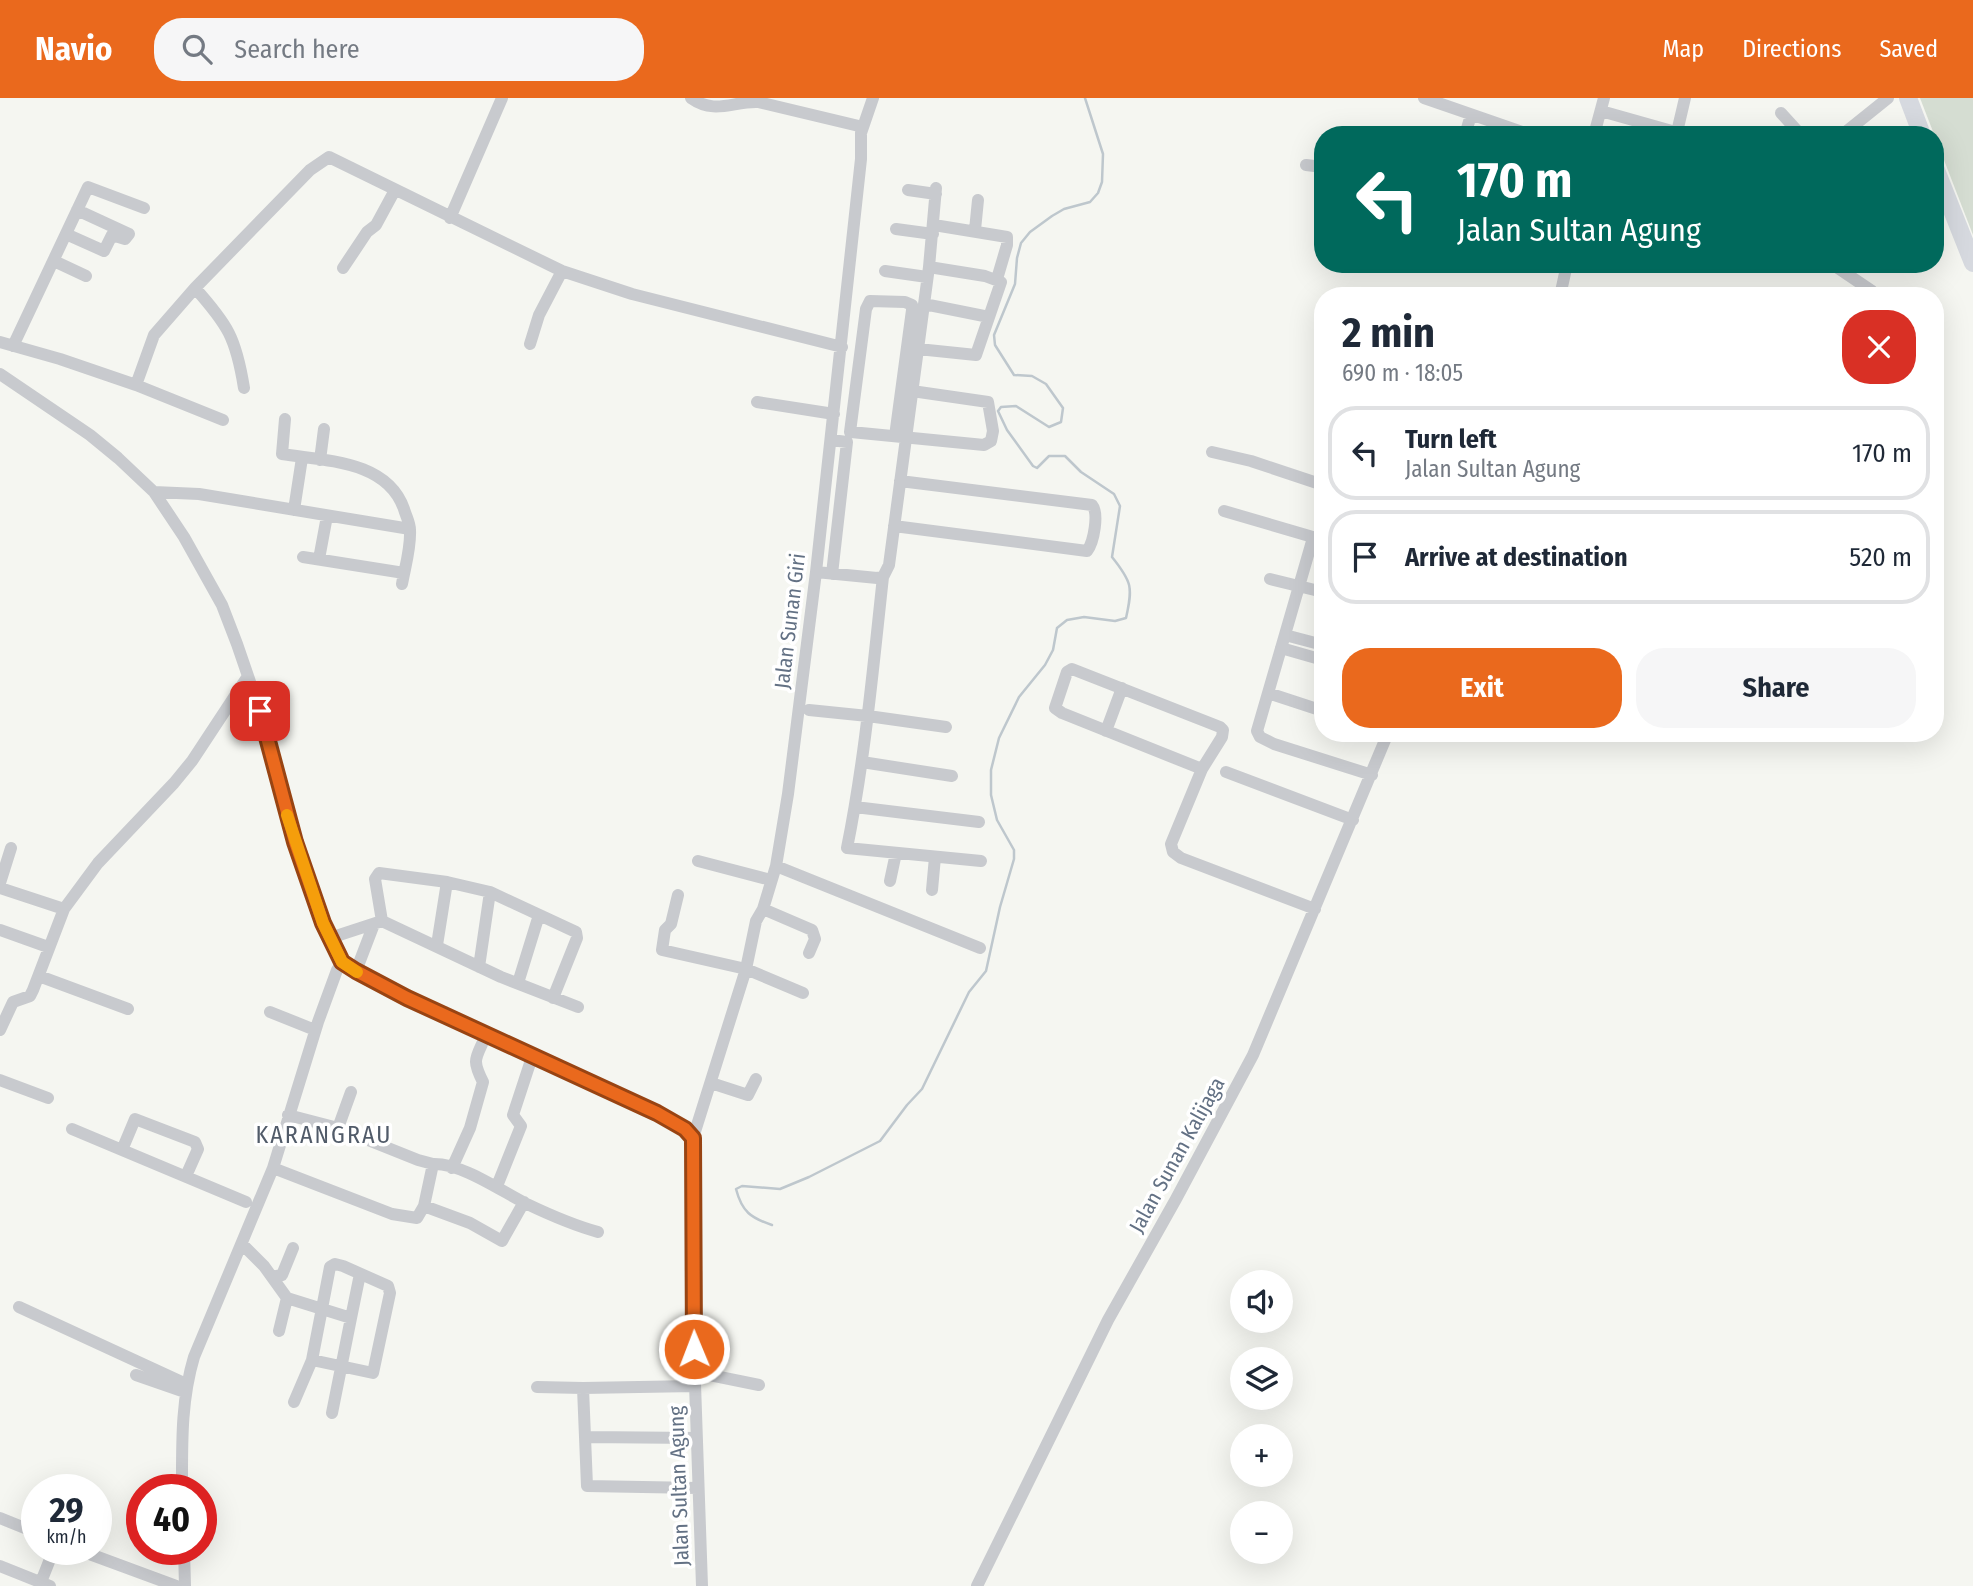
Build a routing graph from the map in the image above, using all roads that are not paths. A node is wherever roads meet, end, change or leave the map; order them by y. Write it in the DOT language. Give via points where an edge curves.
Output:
graph roads {
  1 [pos="502,98"];
  2 [pos="691,98"];
  3 [pos="873,98"];
  4 [pos="1424,98"];
  5 [pos="1685,98"];
  6 [pos="1888,98"];
  7 [pos="1908,98"];
  8 [pos="1603,104"];
  9 [pos="1781,113"];
  10 [pos="1471,115"];
  11 [pos="1468,126"];
  12 [pos="1504,126"];
  13 [pos="1597,126"];
  14 [pos="1649,126"];
  15 [pos="1683,126"];
  16 [pos="1793,126"];
  17 [pos="1853,126"];
  18 [pos="1919,126"];
  19 [pos="863,127"];
  20 [pos="1306,165"];
  21 [pos="1314,166"];
  22 [pos="395,190"];
  23 [pos="908,190"];
  24 [pos="1944,190"];
  25 [pos="978,200"];
  26 [pos="144,208"];
  27 [pos="77,210"];
  28 [pos="450,218"];
  29 [pos="896,229"];
  30 [pos="933,230"];
  31 [pos="975,230"];
  32 [pos="66,234"];
  33 [pos="54,261"];
  34 [pos="1973,263"];
  35 [pos="343,268"];
  36 [pos="562,271"];
  37 [pos="885,271"];
  38 [pos="928,272"];
  39 [pos="1846,273"];
  40 [pos="86,275"];
  41 [pos="996,279"];
  42 [pos="1867,287"];
  43 [pos="195,288"];
  44 [pos="924,304"];
  45 [pos="989,317"];
  46 [pos="0,342"];
  47 [pos="530,344"];
  48 [pos="13,346"];
  49 [pos="842,347"];
  50 [pos="918,349"];
  51 [pos="0,374"];
  52 [pos="136,385"];
  53 [pos="244,388"];
  54 [pos="912,391"];
  55 [pos="757,402"];
  56 [pos="834,414"];
  57 [pos="285,419"];
  58 [pos="223,420"];
  59 [pos="324,429"];
  60 [pos="900,436"];
  61 [pos="831,440"];
  62 [pos="1212,452"];
  63 [pos="302,458"];
  64 [pos="320,460"];
  65 [pos="900,481"];
  66 [pos="1314,482"];
  67 [pos="154,492"];
  68 [pos="295,510"];
  69 [pos="1224,511"];
  70 [pos="327,516"];
  71 [pos="894,526"];
  72 [pos="410,529"];
  73 [pos="1314,538"];
  74 [pos="1314,550"];
  75 [pos="303,557"];
  76 [pos="318,559"];
  77 [pos="816,572"];
  78 [pos="832,574"];
  79 [pos="883,577"];
  80 [pos="1270,579"];
  81 [pos="1301,586"];
  82 [pos="1314,590"];
  83 [pos="1285,635"];
  84 [pos="1314,643"];
  85 [pos="1281,648"];
  86 [pos="1314,655"];
  87 [pos="248,676"];
  88 [pos="1122,688"];
  89 [pos="1268,693"];
  90 [pos="1314,708"];
  91 [pos="809,710"];
  92 [pos="869,716"];
  93 [pos="947,727"];
  94 [pos="1106,731"];
  95 [pos="1385,742"];
  96 [pos="862,762"];
  97 [pos="1202,769"];
  98 [pos="1226,772"];
  99 [pos="1372,775"];
  100 [pos="952,776"];
  101 [pos="855,807"];
  102 [pos="1353,820"];
  103 [pos="979,822"];
  104 [pos="11,848"];
  105 [pos="896,853"];
  106 [pos="934,857"];
  107 [pos="982,861"];
  108 [pos="698,862"];
  109 [pos="776,866"];
  110 [pos="771,880"];
  111 [pos="890,881"];
  112 [pos="447,882"];
  113 [pos="0,885"];
  114 [pos="932,890"];
  115 [pos="490,892"];
  116 [pos="678,895"];
  117 [pos="64,909"];
  118 [pos="763,909"];
  119 [pos="1315,909"];
  120 [pos="539,915"];
  121 [pos="378,923"];
  122 [pos="0,930"];
  123 [pos="330,938"];
  124 [pos="437,945"];
  125 [pos="48,947"];
  126 [pos="980,947"];
  127 [pos="809,953"];
  128 [pos="342,962"];
  129 [pos="479,967"];
  130 [pos="746,969"];
  131 [pos="356,971"];
  132 [pos="39,976"];
  133 [pos="518,983"];
  134 [pos="803,993"];
  135 [pos="553,998"];
  136 [pos="578,1007"];
  137 [pos="128,1009"];
  138 [pos="270,1012"];
  139 [pos="0,1027"];
  140 [pos="315,1030"];
  141 [pos="486,1035"];
  142 [pos="533,1054"];
  143 [pos="756,1079"];
  144 [pos="0,1080"];
  145 [pos="711,1083"];
  146 [pos="351,1092"];
  147 [pos="48,1098"];
  148 [pos="288,1115"];
  149 [pos="338,1128"];
  150 [pos="72,1129"];
  151 [pos="693,1138"];
  152 [pos="122,1150"];
  153 [pos="433,1164"];
  154 [pos="273,1168"];
  155 [pos="452,1168"];
  156 [pos="186,1176"];
  157 [pos="497,1186"];
  158 [pos="524,1202"];
  159 [pos="252,1205"];
  160 [pos="424,1206"];
  161 [pos="598,1232"];
  162 [pos="242,1244"];
  163 [pos="293,1248"];
  164 [pos="360,1274"];
  165 [pos="272,1277"];
  166 [pos="287,1298"];
  167 [pos="19,1307"];
  168 [pos="321,1308"];
  169 [pos="351,1318"];
  170 [pos="279,1331"];
  171 [pos="312,1360"];
  172 [pos="342,1367"];
  173 [pos="695,1372"];
  174 [pos="136,1375"];
  175 [pos="759,1385"];
  176 [pos="695,1386"];
  177 [pos="537,1387"];
  178 [pos="186,1388"];
  179 [pos="583,1388"];
  180 [pos="294,1402"];
  181 [pos="332,1413"];
  182 [pos="584,1437"];
  183 [pos="697,1438"];
  184 [pos="182,1474"];
  185 [pos="698,1488"];
  186 [pos="0,1518"];
  187 [pos="21,1527"];
  188 [pos="112,1562"];
  189 [pos="50,1565"];
  190 [pos="184,1565"];
  191 [pos="0,1566"];
  192 [pos="45,1584"];
  193 [pos="176,1586"];
  194 [pos="185,1586"];
  195 [pos="702,1586"];
  196 [pos="977,1586"];
  1 -- 28 [label="street"];
  2 -- 19 [label="street" via="725,108 758,102"];
  3 -- 19 [label="street, Jalan Sunan Giri"];
  4 -- 10 [label="street"];
  5 -- 15 [label="street"];
  6 -- 17 [label="street"];
  7 -- 18 [label="highway"];
  8 -- 13 [label="street"];
  8 -- 14 [label="street"];
  9 -- 16 [label="street"];
  10 -- 11 [label="street"];
  10 -- 12 [label="street"];
  19 -- 49 [label="street, Jalan Sunan Giri"];
  20 -- 21 [label="street"];
  22 -- 28 [label="street"];
  22 -- 35 [label="street" via="376,225"];
  22 -- 43 [label="street" via="336,159 325,158"];
  23 -- 30 [label="street" via="936,191"];
  24 -- 34 [label="highway"];
  25 -- 31 [label="street"];
  26 -- 27 [label="street" via="90,187"];
  27 -- 32 [label="street"];
  27 -- 32 [label="street" via="129,234 125,239 112,235 104,251"];
  28 -- 36 [label="street"];
  29 -- 30 [label="street"];
  30 -- 31 [label="street"];
  30 -- 38 [label="street"];
  31 -- 41 [label="street" via="1007,237"];
  32 -- 33 [label="street"];
  33 -- 40 [label="street"];
  33 -- 48 [label="street"];
  36 -- 47 [label="street"];
  36 -- 49 [label="street" via="644,297"];
  37 -- 38 [label="street"];
  38 -- 41 [label="street"];
  38 -- 44 [label="street"];
  39 -- 42 [label="street"];
  41 -- 45 [label="street" via="1001,282"];
  43 -- 52 [label="street" via="154,335"];
  43 -- 53 [label="street" via="226,325 239,355"];
  44 -- 45 [label="street"];
  44 -- 50 [label="street"];
  45 -- 50 [label="street" via="976,355"];
  46 -- 48 [label="street"];
  48 -- 52 [label="street"];
  49 -- 56 [label="street, Jalan Sunan Giri"];
  50 -- 54 [label="street"];
  51 -- 67 [label="street" via="90,435"];
  52 -- 58 [label="street"];
  54 -- 60 [label="street"];
  54 -- 60 [label="street" via="988,402 992,437 984,445"];
  55 -- 56 [label="street"];
  56 -- 61 [label="street, Jalan Sunan Giri"];
  57 -- 63 [label="street" via="282,454"];
  59 -- 64 [label="street"];
  60 -- 60 [label="street" via="849,431 866,309 875,300 909,303 912,310"];
  60 -- 65 [label="street"];
  61 -- 77 [label="street, Jalan Sunan Giri"];
  61 -- 78 [label="street" via="847,442"];
  62 -- 66 [label="street"];
  63 -- 64 [label="street"];
  63 -- 68 [label="street"];
  64 -- 72 [label="street" via="359,467 389,485 402,503"];
  65 -- 71 [label="street"];
  65 -- 71 [label="street" via="1093,505 1096,511 1087,551"];
  67 -- 68 [label="street" via="199,494"];
  67 -- 87 [label="street" via="222,605"];
  68 -- 70 [label="street"];
  69 -- 73 [label="street"];
  70 -- 72 [label="street"];
  70 -- 76 [label="street"];
  71 -- 79 [label="street"];
  72 -- 76 [label="street" via="403,579"];
  74 -- 81 [label="street"];
  75 -- 76 [label="street"];
  77 -- 78 [label="street"];
  77 -- 109 [label="street, Jalan Sunan Giri"];
  78 -- 79 [label="street"];
  79 -- 92 [label="street"];
  80 -- 81 [label="street"];
  81 -- 82 [label="street"];
  81 -- 83 [label="street"];
  83 -- 84 [label="street"];
  83 -- 85 [label="street"];
  85 -- 86 [label="street"];
  85 -- 89 [label="street"];
  87 -- 117 [label="street" via="174,783 98,863"];
  87 -- 123 [label="street" via="295,842"];
  88 -- 94 [label="street"];
  88 -- 94 [label="street" via="1072,669 1056,701 1055,708 1062,713"];
  88 -- 97 [label="street" via="1223,730"];
  89 -- 90 [label="street"];
  89 -- 99 [label="street" via="1257,731 1260,737"];
  91 -- 92 [label="street"];
  92 -- 93 [label="street"];
  92 -- 96 [label="street"];
  94 -- 97 [label="street"];
  95 -- 99 [label="street, Jalan Sunan Kalijaga"];
  96 -- 100 [label="street"];
  96 -- 101 [label="street"];
  97 -- 119 [label="street" via="1171,844 1173,852"];
  98 -- 102 [label="street"];
  99 -- 102 [label="street, Jalan Sunan Kalijaga"];
  101 -- 103 [label="street"];
  101 -- 105 [label="street" via="847,848"];
  102 -- 119 [label="street, Jalan Sunan Kalijaga"];
  104 -- 113 [label="street"];
  105 -- 106 [label="street"];
  105 -- 111 [label="street"];
  106 -- 107 [label="street"];
  106 -- 114 [label="street"];
  108 -- 110 [label="street"];
  109 -- 110 [label="street, Jalan Sunan Giri"];
  109 -- 126 [label="street"];
  110 -- 118 [label="street, Jalan Sunan Giri"];
  112 -- 115 [label="street"];
  112 -- 121 [label="street" via="379,873 375,879"];
  112 -- 124 [label="street"];
  113 -- 117 [label="street"];
  115 -- 120 [label="street"];
  115 -- 129 [label="street"];
  116 -- 130 [label="street" via="671,924 664,930 662,950"];
  117 -- 125 [label="street"];
  118 -- 127 [label="street" via="812,930 815,939"];
  118 -- 130 [label="street, Jalan Sunan Giri"];
  119 -- 196 [label="street, Jalan Sunan Kalijaga" via="1253,1055 1108,1320"];
  120 -- 133 [label="street"];
  120 -- 135 [label="street" via="577,934"];
  121 -- 123 [label="street"];
  121 -- 124 [label="street"];
  121 -- 131 [label="street"];
  122 -- 125 [label="street"];
  123 -- 128 [label="street"];
  124 -- 129 [label="street"];
  125 -- 132 [label="street"];
  128 -- 131 [label="street"];
  128 -- 140 [label="street"];
  129 -- 133 [label="street"];
  130 -- 134 [label="street"];
  130 -- 145 [label="street, Jalan Sunan Giri"];
  131 -- 141 [label="street"];
  132 -- 137 [label="street"];
  132 -- 139 [label="street" via="30,996 13,1002"];
  133 -- 135 [label="street"];
  135 -- 136 [label="street"];
  138 -- 140 [label="street"];
  140 -- 148 [label="street"];
  141 -- 142 [label="street"];
  141 -- 155 [label="street" via="475,1061 483,1082"];
  142 -- 151 [label="street" via="657,1113"];
  142 -- 157 [label="street" via="513,1115 521,1126"];
  143 -- 145 [label="street" via="748,1095"];
  144 -- 147 [label="street"];
  145 -- 151 [label="street, Jalan Sunan Giri"];
  146 -- 149 [label="street"];
  148 -- 149 [label="street"];
  148 -- 154 [label="street"];
  149 -- 153 [label="street"];
  150 -- 152 [label="street"];
  151 -- 173 [label="street, Jalan Sultan Agung"];
  152 -- 156 [label="street"];
  152 -- 156 [label="street" via="135,1119 195,1142 198,1149"];
  153 -- 155 [label="street"];
  153 -- 160 [label="street"];
  154 -- 159 [label="street"];
  154 -- 160 [label="street" via="402,1217 417,1218"];
  155 -- 157 [label="street"];
  156 -- 159 [label="street"];
  157 -- 158 [label="street"];
  158 -- 160 [label="street" via="502,1241"];
  158 -- 161 [label="street"];
  159 -- 162 [label="street"];
  162 -- 165 [label="street"];
  162 -- 178 [label="street" via="194,1357"];
  163 -- 165 [label="street" via="282,1275"];
  164 -- 168 [label="street" via="333,1265"];
  164 -- 169 [label="street"];
  164 -- 172 [label="street" via="388,1286 390,1293 375,1372"];
  165 -- 166 [label="street"];
  166 -- 168 [label="street"];
  166 -- 170 [label="street"];
  167 -- 178 [label="street"];
  168 -- 169 [label="street"];
  168 -- 171 [label="street"];
  169 -- 172 [label="street"];
  171 -- 172 [label="street"];
  171 -- 180 [label="street"];
  172 -- 181 [label="street"];
  173 -- 175 [label="street"];
  173 -- 176 [label="street, Jalan Sultan Agung"];
  174 -- 178 [label="street"];
  176 -- 179 [label="street"];
  176 -- 183 [label="street, Jalan Sultan Agung"];
  177 -- 179 [label="street"];
  178 -- 184 [label="street"];
  179 -- 182 [label="street"];
  182 -- 183 [label="street"];
  182 -- 185 [label="street" via="590,1487"];
  183 -- 185 [label="street, Jalan Sultan Agung"];
  185 -- 195 [label="street, Jalan Sultan Agung"];
  186 -- 187 [label="street"];
  188 -- 193 [label="street"];
  189 -- 192 [label="street"];
  190 -- 194 [label="street"];
  191 -- 192 [label="street"];
}
